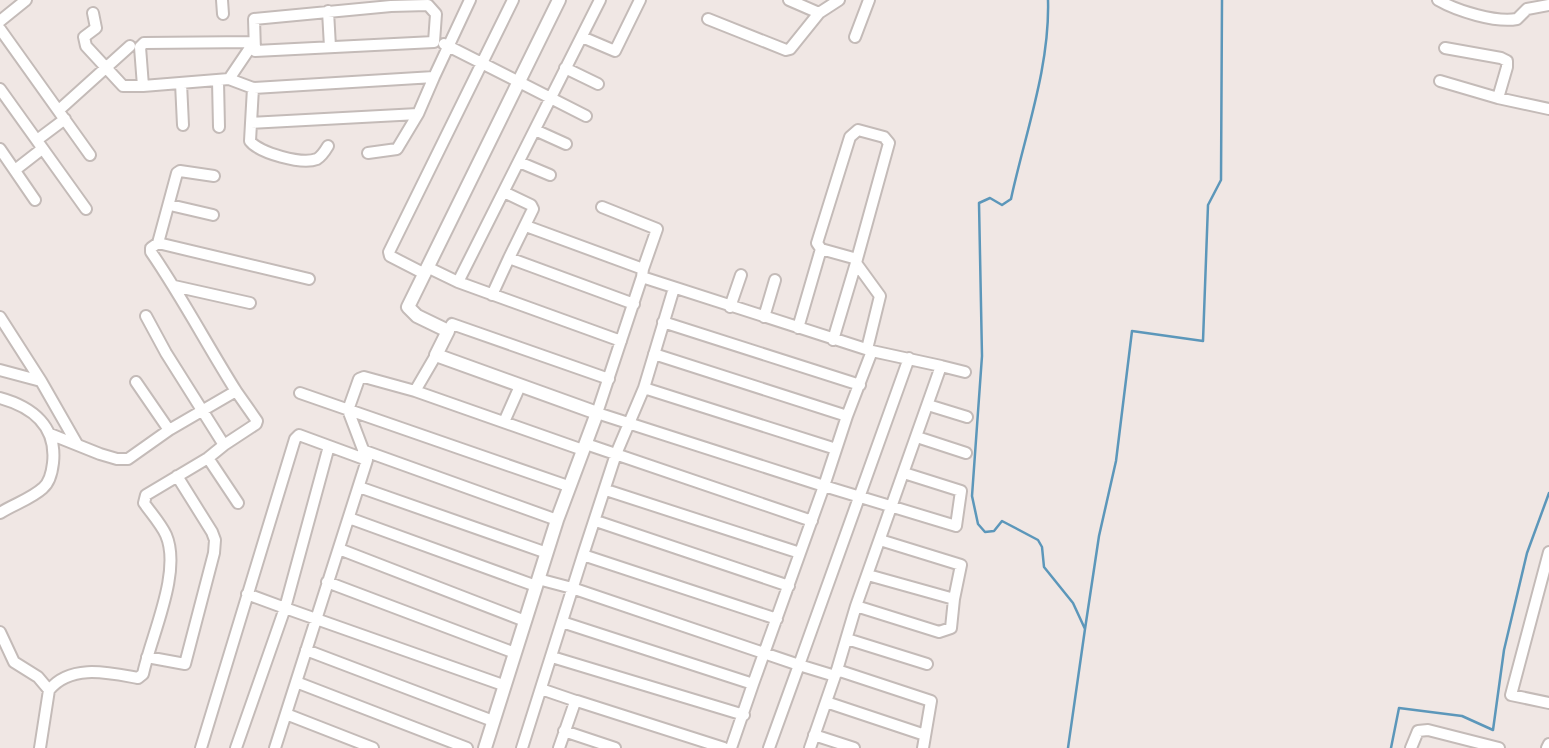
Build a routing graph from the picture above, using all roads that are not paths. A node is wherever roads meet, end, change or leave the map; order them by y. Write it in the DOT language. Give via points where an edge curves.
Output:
graph roads {
  1 [pos="26,0"];
  2 [pos="222,0"];
  3 [pos="470,0"];
  4 [pos="513,0"];
  5 [pos="559,0"];
  6 [pos="600,0"];
  7 [pos="640,0"];
  8 [pos="789,0"];
  9 [pos="839,0"];
  10 [pos="869,0"];
  11 [pos="1438,0"];
  12 [pos="393,3"];
  13 [pos="430,3"];
  14 [pos="360,4"];
  15 [pos="1549,5"];
  16 [pos="328,11"];
  17 [pos="93,13"];
  18 [pos="818,13"];
  19 [pos="223,15"];
  20 [pos="708,19"];
  21 [pos="0,22"];
  22 [pos="0,29"];
  23 [pos="582,37"];
  24 [pos="855,37"];
  25 [pos="434,41"];
  26 [pos="254,42"];
  27 [pos="449,45"];
  28 [pos="130,46"];
  29 [pos="330,47"];
  30 [pos="1445,48"];
  31 [pos="483,64"];
  32 [pos="105,67"];
  33 [pos="565,68"];
  34 [pos="434,77"];
  35 [pos="223,80"];
  36 [pos="1440,80"];
  37 [pos="517,82"];
  38 [pos="181,83"];
  39 [pos="598,84"];
  40 [pos="142,86"];
  41 [pos="253,88"];
  42 [pos="0,89"];
  43 [pos="550,97"];
  44 [pos="1498,98"];
  45 [pos="1549,109"];
  46 [pos="418,114"];
  47 [pos="62,115"];
  48 [pos="586,117"];
  49 [pos="251,123"];
  50 [pos="183,125"];
  51 [pos="219,127"];
  52 [pos="535,130"];
  53 [pos="566,144"];
  54 [pos="40,145"];
  55 [pos="328,146"];
  56 [pos="0,149"];
  57 [pos="368,153"];
  58 [pos="90,155"];
  59 [pos="519,162"];
  60 [pos="15,170"];
  61 [pos="550,175"];
  62 [pos="214,176"];
  63 [pos="504,192"];
  64 [pos="35,200"];
  65 [pos="170,205"];
  66 [pos="603,207"];
  67 [pos="86,209"];
  68 [pos="213,215"];
  69 [pos="526,226"];
  70 [pos="158,243"];
  71 [pos="821,249"];
  72 [pos="509,258"];
  73 [pos="856,261"];
  74 [pos="426,270"];
  75 [pos="642,273"];
  76 [pos="741,275"];
  77 [pos="309,279"];
  78 [pos="775,279"];
  79 [pos="458,282"];
  80 [pos="174,286"];
  81 [pos="674,288"];
  82 [pos="492,295"];
  83 [pos="250,303"];
  84 [pos="634,304"];
  85 [pos="730,307"];
  86 [pos="146,316"];
  87 [pos="0,317"];
  88 [pos="764,317"];
  89 [pos="663,322"];
  90 [pos="450,328"];
  91 [pos="798,328"];
  92 [pos="4,330"];
  93 [pos="833,340"];
  94 [pos="621,341"];
  95 [pos="870,350"];
  96 [pos="654,354"];
  97 [pos="436,355"];
  98 [pos="909,358"];
  99 [pos="941,366"];
  100 [pos="0,370"];
  101 [pos="965,372"];
  102 [pos="609,379"];
  103 [pos="41,381"];
  104 [pos="136,382"];
  105 [pos="860,385"];
  106 [pos="520,386"];
  107 [pos="644,388"];
  108 [pos="236,391"];
  109 [pos="415,391"];
  110 [pos="300,393"];
  111 [pos="0,398"];
  112 [pos="928,405"];
  113 [pos="348,410"];
  114 [pos="201,411"];
  115 [pos="597,413"];
  116 [pos="846,416"];
  117 [pos="967,417"];
  118 [pos="504,422"];
  119 [pos="628,423"];
  120 [pos="169,430"];
  121 [pos="50,434"];
  122 [pos="917,437"];
  123 [pos="77,444"];
  124 [pos="224,445"];
  125 [pos="329,446"];
  126 [pos="584,447"];
  127 [pos="836,449"];
  128 [pos="966,453"];
  129 [pos="616,454"];
  130 [pos="366,455"];
  131 [pos="208,458"];
  132 [pos="904,473"];
  133 [pos="177,477"];
  134 [pos="568,486"];
  135 [pos="824,486"];
  136 [pos="359,487"];
  137 [pos="606,490"];
  138 [pos="859,497"];
  139 [pos="238,503"];
  140 [pos="891,508"];
  141 [pos="0,513"];
  142 [pos="349,518"];
  143 [pos="556,520"];
  144 [pos="596,521"];
  145 [pos="812,521"];
  146 [pos="880,540"];
  147 [pos="339,549"];
  148 [pos="547,552"];
  149 [pos="1549,552"];
  150 [pos="800,554"];
  151 [pos="583,555"];
  152 [pos="868,575"];
  153 [pos="327,582"];
  154 [pos="537,583"];
  155 [pos="789,586"];
  156 [pos="572,588"];
  157 [pos="247,594"];
  158 [pos="954,599"];
  159 [pos="856,606"];
  160 [pos="285,608"];
  161 [pos="316,618"];
  162 [pos="777,618"];
  163 [pos="525,621"];
  164 [pos="562,622"];
  165 [pos="0,632"];
  166 [pos="847,639"];
  167 [pos="306,649"];
  168 [pos="765,652"];
  169 [pos="515,653"];
  170 [pos="147,657"];
  171 [pos="552,657"];
  172 [pos="927,664"];
  173 [pos="799,665"];
  174 [pos="836,673"];
  175 [pos="296,682"];
  176 [pos="754,684"];
  177 [pos="503,685"];
  178 [pos="541,689"];
  179 [pos="49,690"];
  180 [pos="576,701"];
  181 [pos="826,702"];
  182 [pos="1549,703"];
  183 [pos="286,714"];
  184 [pos="744,715"];
  185 [pos="493,721"];
  186 [pos="564,732"];
  187 [pos="814,735"];
  188 [pos="925,735"];
  189 [pos="448,744"];
  190 [pos="1484,746"];
  191 [pos="40,748"];
  192 [pos="201,748"];
  193 [pos="236,748"];
  194 [pos="275,748"];
  195 [pos="373,748"];
  196 [pos="467,748"];
  197 [pos="485,748"];
  198 [pos="523,748"];
  199 [pos="559,748"];
  200 [pos="615,748"];
  201 [pos="723,748"];
  202 [pos="731,748"];
  203 [pos="769,748"];
  204 [pos="810,748"];
  205 [pos="854,748"];
  206 [pos="923,748"];
  207 [pos="1411,748"];
  208 [pos="1499,748"];
  1 -- 21 [label="street"];
  2 -- 19 [label="street"];
  3 -- 27 [label="street"];
  4 -- 31 [label="street"];
  5 -- 37 [label="street"];
  6 -- 23 [label="street"];
  7 -- 23 [label="street" via="615,51"];
  8 -- 18 [label="street"];
  9 -- 18 [label="street"];
  10 -- 24 [label="street"];
  11 -- 15 [label="street" via="1500,20 1517,19 1527,9"];
  12 -- 13 [label="street"];
  12 -- 14 [label="street"];
  13 -- 25 [label="street" via="436,13"];
  14 -- 16 [label="street"];
  16 -- 26 [label="street" via="254,19"];
  16 -- 29 [label="street"];
  17 -- 32 [label="street" via="96,28 84,41"];
  18 -- 20 [label="street" via="786,50"];
  22 -- 47 [label="street"];
  23 -- 33 [label="street"];
  25 -- 27 [label="street"];
  25 -- 29 [label="street"];
  26 -- 29 [label="street" via="257,52"];
  26 -- 35 [label="street"];
  26 -- 40 [label="street" via="144,43 140,47"];
  27 -- 31 [label="street"];
  27 -- 34 [label="street"];
  28 -- 32 [label="street"];
  30 -- 44 [label="street" via="1507,61"];
  31 -- 37 [label="street"];
  31 -- 74 [label="street" via="389,252"];
  32 -- 40 [label="street" via="123,86"];
  32 -- 47 [label="street"];
  33 -- 39 [label="street"];
  33 -- 43 [label="street"];
  34 -- 41 [label="street"];
  34 -- 46 [label="street"];
  35 -- 38 [label="street"];
  35 -- 41 [label="street"];
  35 -- 51 [label="street"];
  36 -- 44 [label="street"];
  37 -- 43 [label="street"];
  37 -- 74 [label="street"];
  38 -- 40 [label="street"];
  38 -- 50 [label="street"];
  41 -- 49 [label="street"];
  42 -- 54 [label="street"];
  43 -- 48 [label="street"];
  43 -- 52 [label="street"];
  44 -- 45 [label="street"];
  46 -- 49 [label="street"];
  46 -- 57 [label="street" via="397,149"];
  47 -- 54 [label="street"];
  47 -- 58 [label="street"];
  49 -- 55 [label="street" via="250,141 267,153 314,160"];
  52 -- 53 [label="street"];
  52 -- 59 [label="street"];
  54 -- 60 [label="street"];
  54 -- 67 [label="street"];
  56 -- 60 [label="street"];
  59 -- 61 [label="street"];
  59 -- 63 [label="street"];
  60 -- 64 [label="street"];
  62 -- 65 [label="street" via="178,172"];
  63 -- 69 [label="street" via="533,207"];
  63 -- 79 [label="street"];
  65 -- 68 [label="street"];
  65 -- 70 [label="street"];
  66 -- 75 [label="street" via="657,229"];
  69 -- 72 [label="street"];
  69 -- 75 [label="street"];
  70 -- 77 [label="street"];
  70 -- 80 [label="street" via="151,252"];
  71 -- 73 [label="street"];
  71 -- 73 [label="street" via="817,242 852,133 858,130 884,136 888,148"];
  71 -- 91 [label="street"];
  72 -- 82 [label="street"];
  72 -- 84 [label="street"];
  73 -- 93 [label="street"];
  73 -- 95 [label="street" via="880,296"];
  74 -- 79 [label="street"];
  74 -- 90 [label="street" via="408,307 417,316"];
  75 -- 81 [label="street"];
  75 -- 84 [label="street"];
  76 -- 85 [label="street"];
  78 -- 88 [label="street"];
  79 -- 82 [label="street"];
  80 -- 83 [label="street"];
  80 -- 108 [label="street"];
  81 -- 85 [label="street"];
  81 -- 89 [label="street"];
  82 -- 94 [label="street"];
  84 -- 94 [label="street"];
  85 -- 88 [label="street"];
  86 -- 114 [label="street"];
  87 -- 92 [label="street"];
  88 -- 91 [label="street"];
  89 -- 96 [label="street"];
  89 -- 105 [label="street"];
  90 -- 97 [label="street"];
  90 -- 102 [label="street"];
  91 -- 93 [label="street"];
  92 -- 103 [label="street"];
  93 -- 95 [label="street"];
  94 -- 102 [label="street"];
  95 -- 98 [label="street"];
  95 -- 105 [label="street"];
  96 -- 107 [label="street"];
  96 -- 116 [label="street"];
  97 -- 106 [label="street"];
  97 -- 109 [label="street"];
  98 -- 99 [label="street"];
  98 -- 138 [label="street"];
  99 -- 101 [label="street"];
  99 -- 112 [label="street"];
  100 -- 103 [label="street"];
  102 -- 115 [label="street"];
  103 -- 123 [label="street"];
  104 -- 120 [label="street"];
  105 -- 116 [label="street"];
  106 -- 115 [label="street"];
  106 -- 118 [label="street"];
  107 -- 119 [label="street"];
  107 -- 127 [label="street"];
  108 -- 114 [label="street"];
  108 -- 124 [label="street" via="257,421"];
  109 -- 113 [label="street" via="364,377 359,379"];
  109 -- 118 [label="street"];
  110 -- 113 [label="street"];
  111 -- 121 [label="street" via="29,410"];
  112 -- 117 [label="street"];
  112 -- 122 [label="street"];
  113 -- 130 [label="street"];
  113 -- 134 [label="street"];
  114 -- 120 [label="street"];
  114 -- 124 [label="street"];
  115 -- 119 [label="street"];
  115 -- 126 [label="street"];
  116 -- 127 [label="street"];
  118 -- 126 [label="street"];
  119 -- 129 [label="street"];
  119 -- 135 [label="street"];
  120 -- 123 [label="street" via="128,459"];
  121 -- 123 [label="street"];
  121 -- 141 [label="street" via="54,448 48,482"];
  122 -- 128 [label="street"];
  122 -- 132 [label="street"];
  124 -- 131 [label="street"];
  125 -- 130 [label="street"];
  125 -- 157 [label="street" via="299,436 295,439"];
  125 -- 160 [label="street"];
  126 -- 129 [label="street"];
  126 -- 134 [label="street"];
  127 -- 135 [label="street"];
  129 -- 137 [label="street"];
  129 -- 145 [label="street"];
  130 -- 136 [label="street"];
  130 -- 143 [label="street"];
  131 -- 133 [label="street"];
  131 -- 139 [label="street"];
  132 -- 140 [label="street"];
  132 -- 140 [label="street" via="961,491 956,526"];
  133 -- 170 [label="street" via="144,498 166,534 171,554"];
  133 -- 170 [label="street" via="212,531 214,553 185,664"];
  134 -- 143 [label="street"];
  135 -- 138 [label="street"];
  135 -- 145 [label="street"];
  136 -- 142 [label="street"];
  136 -- 148 [label="street"];
  137 -- 144 [label="street"];
  137 -- 150 [label="street"];
  138 -- 140 [label="street"];
  138 -- 173 [label="street"];
  140 -- 146 [label="street"];
  142 -- 147 [label="street"];
  142 -- 154 [label="street"];
  143 -- 148 [label="street"];
  144 -- 151 [label="street"];
  144 -- 155 [label="street"];
  145 -- 150 [label="street"];
  146 -- 152 [label="street"];
  146 -- 158 [label="street" via="961,565"];
  147 -- 153 [label="street"];
  147 -- 163 [label="street"];
  148 -- 154 [label="street"];
  149 -- 182 [label="street" via="1511,695"];
  150 -- 155 [label="street"];
  151 -- 156 [label="street"];
  151 -- 162 [label="street"];
  152 -- 158 [label="street"];
  152 -- 159 [label="street"];
  153 -- 161 [label="street"];
  153 -- 169 [label="street"];
  154 -- 156 [label="street"];
  154 -- 163 [label="street"];
  155 -- 162 [label="street"];
  156 -- 164 [label="street"];
  156 -- 168 [label="street"];
  157 -- 160 [label="street"];
  157 -- 192 [label="street"];
  158 -- 159 [label="street" via="951,628 943,632"];
  159 -- 166 [label="street"];
  160 -- 161 [label="street"];
  160 -- 193 [label="street"];
  161 -- 167 [label="street"];
  161 -- 177 [label="street"];
  162 -- 168 [label="street"];
  163 -- 169 [label="street"];
  164 -- 171 [label="street"];
  164 -- 176 [label="street"];
  165 -- 179 [label="street" via="14,662"];
  166 -- 172 [label="street"];
  166 -- 174 [label="street"];
  167 -- 175 [label="street"];
  167 -- 185 [label="street"];
  168 -- 173 [label="street"];
  168 -- 176 [label="street"];
  169 -- 177 [label="street"];
  170 -- 179 [label="street" via="138,678 87,671 59,681"];
  171 -- 178 [label="street"];
  171 -- 184 [label="street"];
  173 -- 174 [label="street"];
  173 -- 203 [label="street"];
  174 -- 181 [label="street"];
  174 -- 188 [label="street" via="931,701"];
  175 -- 183 [label="street"];
  175 -- 189 [label="street"];
  176 -- 184 [label="street"];
  177 -- 185 [label="street"];
  178 -- 180 [label="street"];
  178 -- 198 [label="street"];
  179 -- 191 [label="street"];
  180 -- 186 [label="street"];
  180 -- 201 [label="street"];
  181 -- 187 [label="street"];
  181 -- 188 [label="street"];
  183 -- 194 [label="street"];
  183 -- 195 [label="street"];
  184 -- 202 [label="street"];
  185 -- 197 [label="street"];
  186 -- 199 [label="street"];
  186 -- 200 [label="street"];
  187 -- 204 [label="street"];
  187 -- 205 [label="street"];
  188 -- 206 [label="street"];
  189 -- 196 [label="street"];
  190 -- 207 [label="street" via="1428,730 1418,731"];
  190 -- 208 [label="street"];
}
